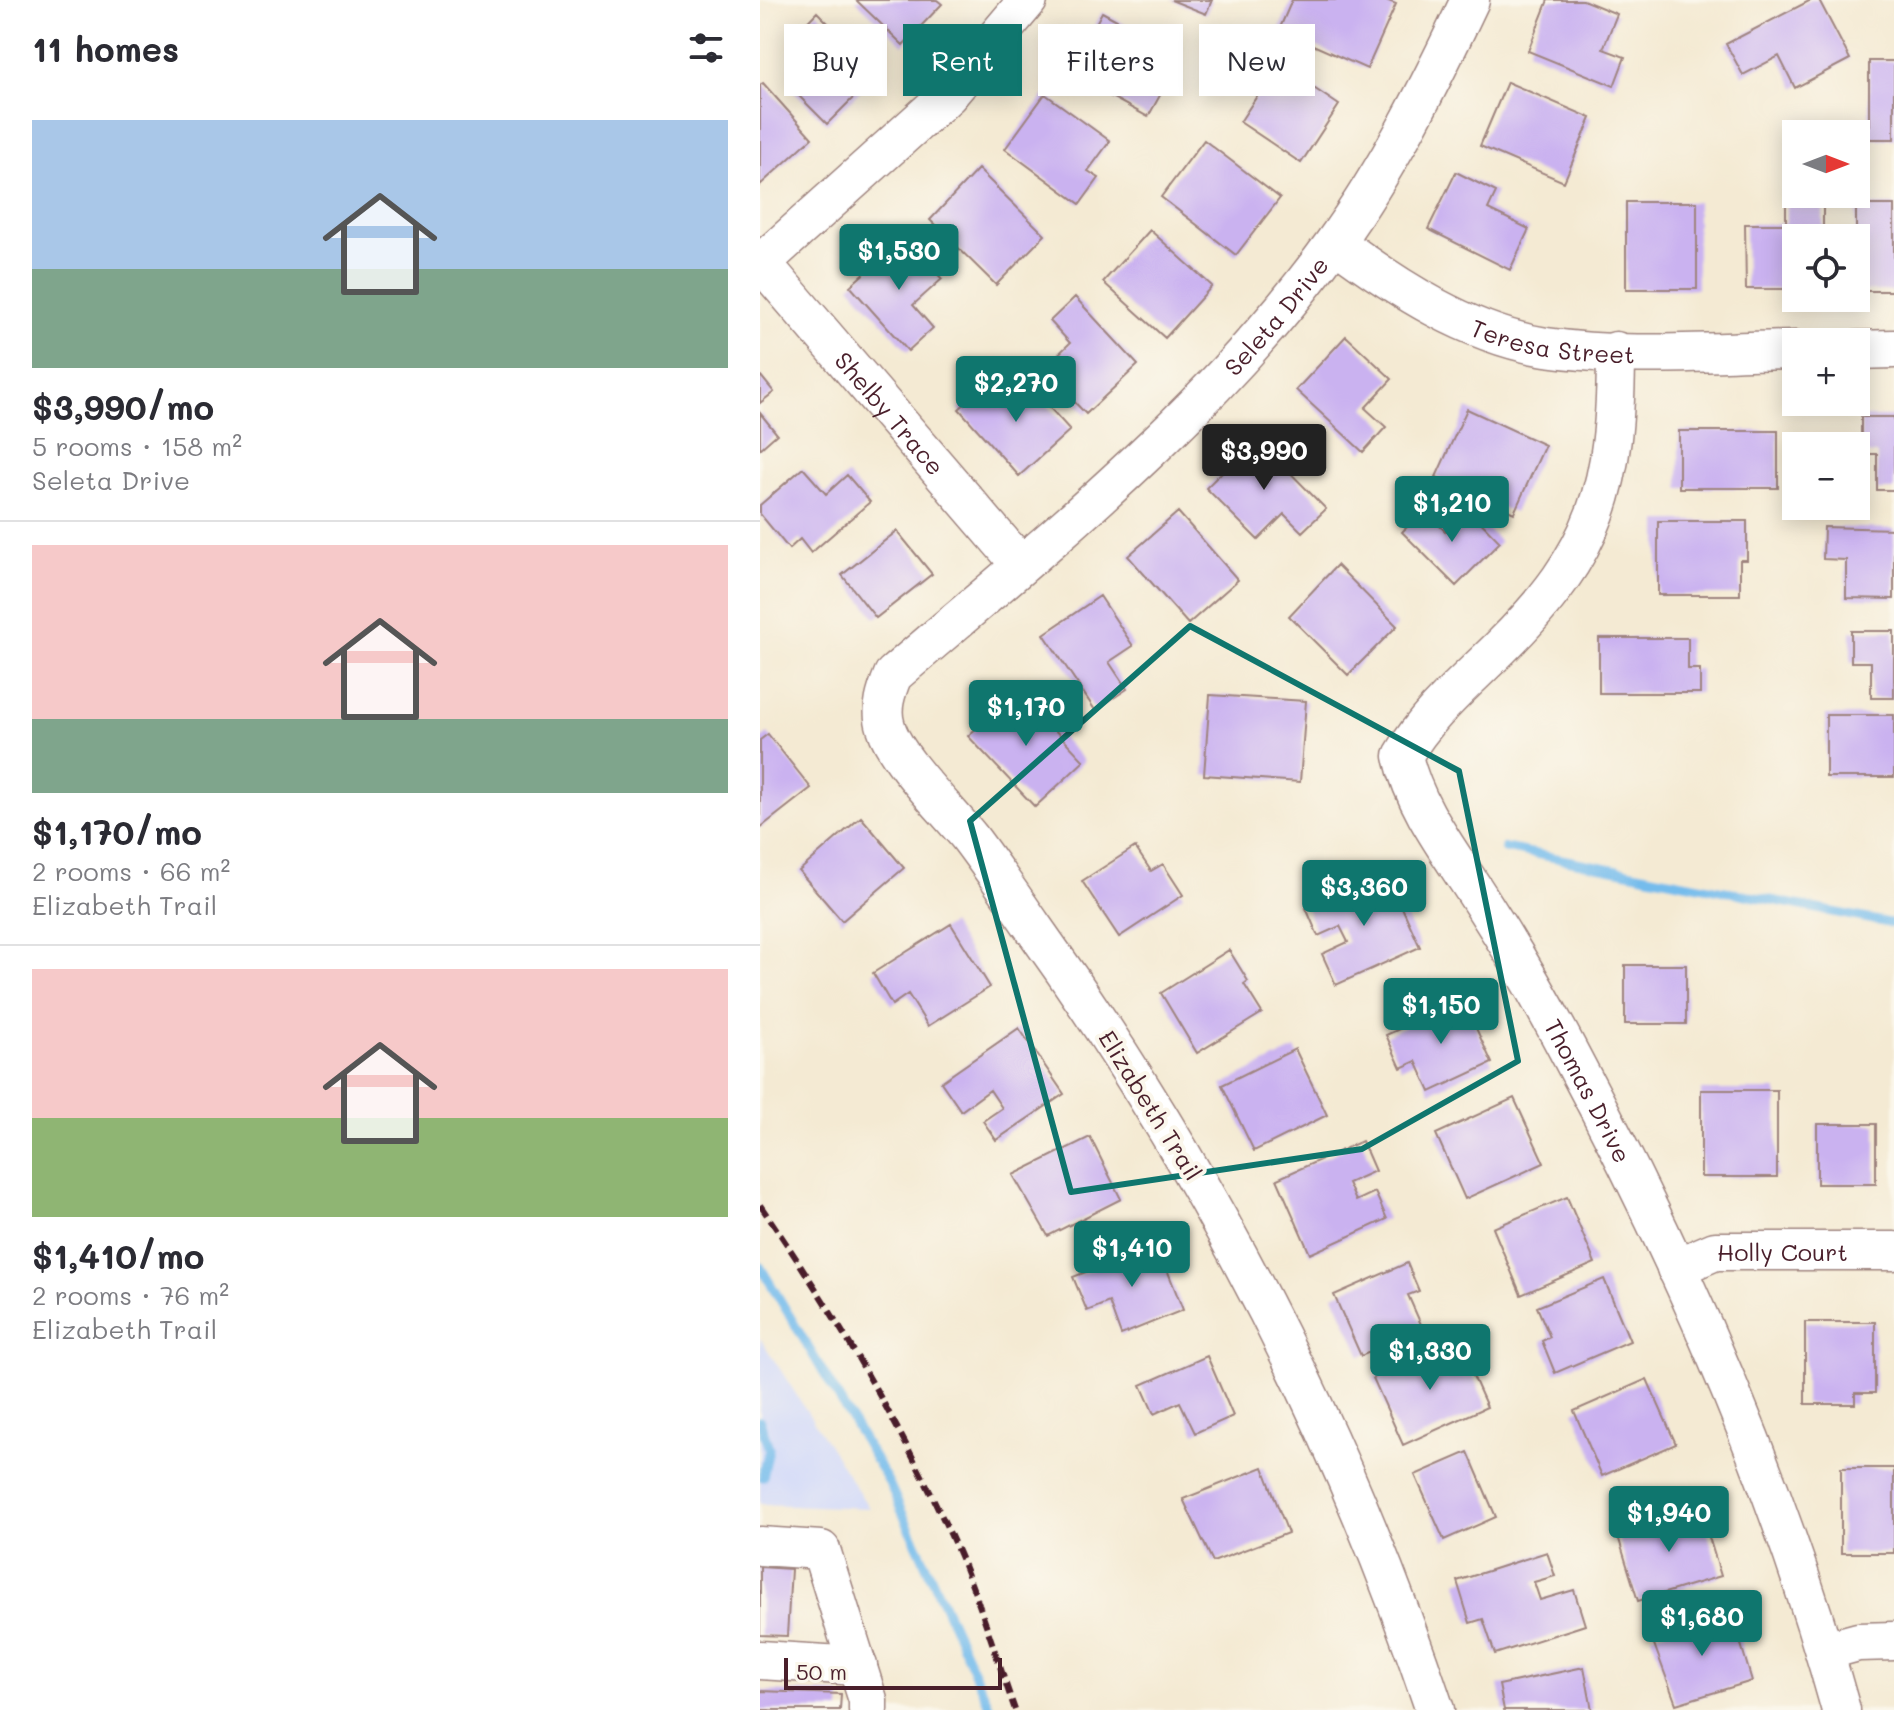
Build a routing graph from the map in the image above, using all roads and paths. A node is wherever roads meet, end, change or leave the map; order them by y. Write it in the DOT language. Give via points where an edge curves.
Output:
graph roads {
  1 [pos="1028,0"];
  2 [pos="1470,0"];
  3 [pos="1335,242"];
  4 [pos="760,262"];
  5 [pos="1894,349"];
  6 [pos="1782,350"];
  7 [pos="1870,350"];
  8 [pos="1616,351"];
  9 [pos="1021,565"];
  10 [pos="882,711"];
  11 [pos="1894,1251"];
  12 [pos="1676,1268"];
  13 [pos="760,1546"];
  14 [pos="1894,1641"];
  15 [pos="1825,1651"];
  16 [pos="760,1660"];
  17 [pos="868,1696"];
  18 [pos="1435,1710"];
  19 [pos="1841,1710"];
  1 -- 4 [label="street" via="948,95"];
  2 -- 3 [label="street, Seleta Drive" via="1393,148"];
  3 -- 8 [label="street, Teresa Street" via="1384,279 1482,329 1546,347"];
  3 -- 9 [label="street, Seleta Drive" via="1207,394"];
  4 -- 9 [label="street, Shelby Trace"];
  5 -- 7 [label="street"];
  6 -- 8 [label="street, Teresa Street"];
  8 -- 12 [label="street, Thomas Drive" via="1612,447 1604,495 1589,533 1558,581 1416,732 1403,756 1425,812 1528,973"];
  9 -- 10 [label="street, Seleta Drive" via="893,675"];
  10 -- 18 [label="street, Elizabeth Trail" via="893,743 979,851 1155,1106 1234,1243 1356,1498"];
  11 -- 12 [label="street, Holly Court" via="1715,1251"];
  12 -- 15 [label="street, Thomas Drive" via="1757,1461"];
  13 -- 17 [label="street" via="821,1550"];
  14 -- 15 [label="street" via="1858,1642"];
  15 -- 19 [label="street, Thomas Drive"];
  16 -- 17 [label="street"];
}
